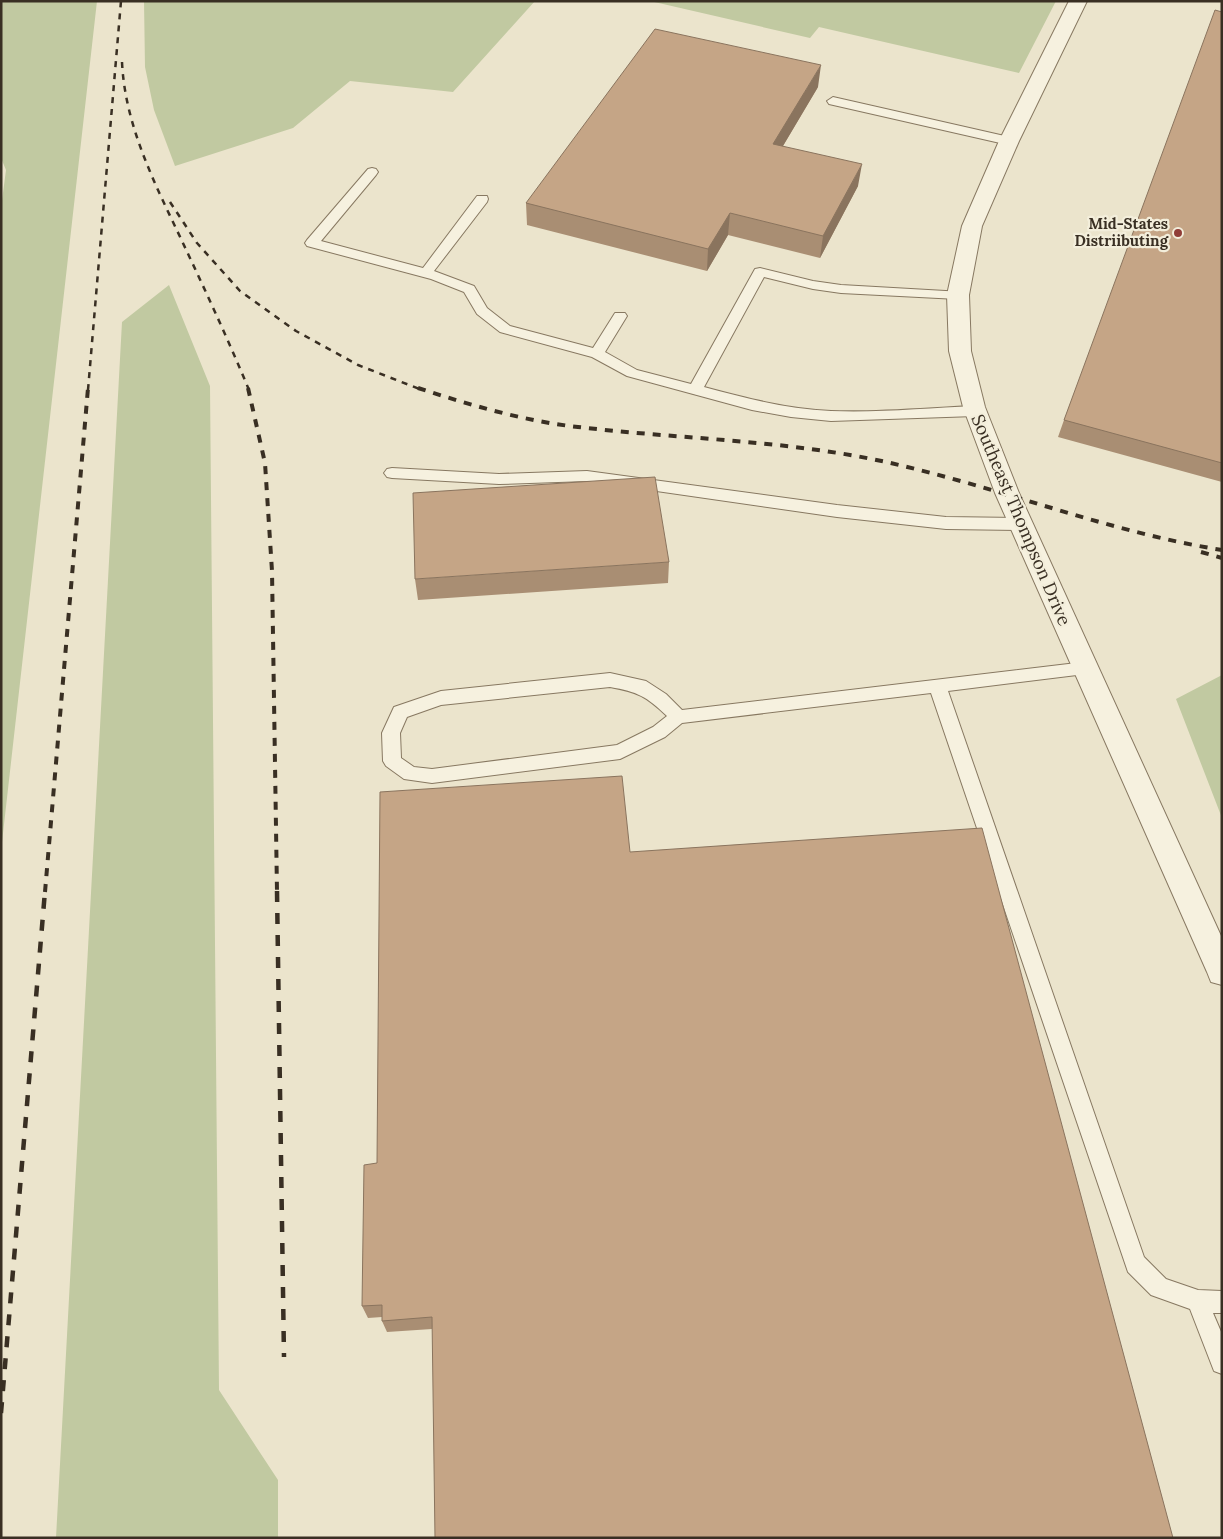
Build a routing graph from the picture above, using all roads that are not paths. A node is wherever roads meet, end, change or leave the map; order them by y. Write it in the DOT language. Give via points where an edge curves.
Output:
graph roads {
  1 [pos="1078,1"];
  2 [pos="832,101"];
  3 [pos="1009,141"];
  4 [pos="372,172"];
  5 [pos="482,199"];
  6 [pos="426,274"];
  7 [pos="958,294"];
  8 [pos="620,316"];
  9 [pos="596,354"];
  10 [pos="695,390"];
  11 [pos="976,411"];
  12 [pos="392,473"];
  13 [pos="1020,524"];
  14 [pos="1085,668"];
  15 [pos="937,686"];
  16 [pos="678,717"];
  17 [pos="1222,972"];
  18 [pos="1198,1301"];
  19 [pos="1222,1302"];
  20 [pos="1222,1363"];
  1 -- 3 [label="street, Southeast Thompson Drive"];
  2 -- 3 [label="lane"];
  3 -- 7 [label="street, Southeast Thompson Drive" via="972,226"];
  4 -- 6 [label="lane" via="312,243"];
  5 -- 6 [label="lane"];
  6 -- 9 [label="lane" via="469,289 482,311 505,329"];
  7 -- 10 [label="lane" via="841,289 760,272"];
  7 -- 11 [label="street, Southeast Thompson Drive" via="960,351"];
  8 -- 9 [label="lane"];
  9 -- 10 [label="lane" via="632,373"];
  10 -- 11 [label="lane" via="752,405 831,416"];
  11 -- 13 [label="street, Southeast Thompson Drive"];
  12 -- 13 [label="lane" via="498,479 587,476 837,512 946,523"];
  13 -- 14 [label="street, Southeast Thompson Drive"];
  14 -- 15 [label="lane"];
  14 -- 17 [label="street, Southeast Thompson Drive"];
  15 -- 16 [label="lane"];
  15 -- 18 [label="lane" via="1136,1264 1159,1287"];
  16 -- 16 [label="lane" via="659,732 620,752 432,776 410,774 392,761 391,733 400,712 441,698 610,680 640,686 660,699"];
  18 -- 19 [label="lane"];
  18 -- 20 [label="lane"];
}
